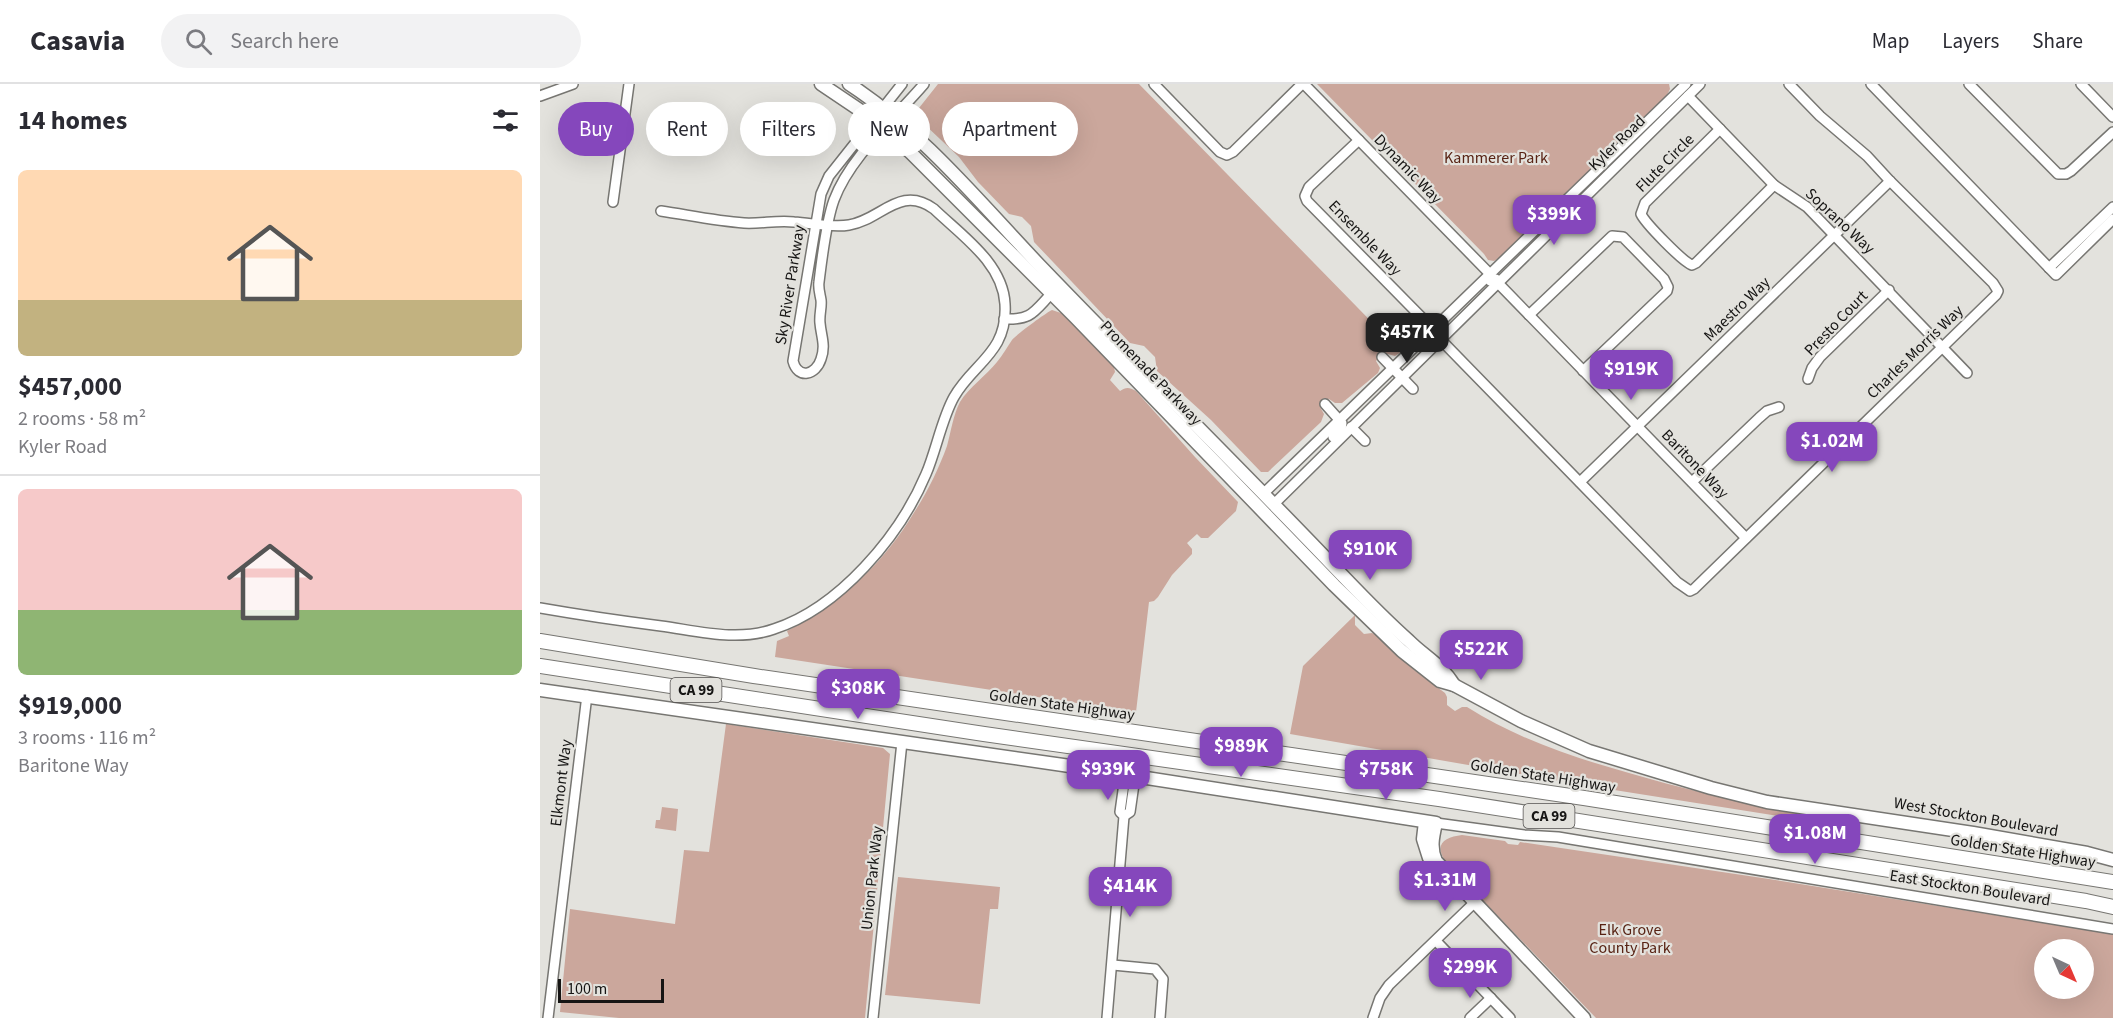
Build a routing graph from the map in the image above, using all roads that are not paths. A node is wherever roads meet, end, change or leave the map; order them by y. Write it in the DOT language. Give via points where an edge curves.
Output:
graph roads {
  1 [pos="573,84"];
  2 [pos="629,84"];
  3 [pos="821,84"];
  4 [pos="849,84"];
  5 [pos="902,84"];
  6 [pos="1303,84"];
  7 [pos="1693,84"];
  8 [pos="1700,84"];
  9 [pos="1789,84"];
  10 [pos="1871,84"];
  11 [pos="1969,84"];
  12 [pos="2081,84"];
  13 [pos="922,85"];
  14 [pos="1160,86"];
  15 [pos="1683,88"];
  16 [pos="545,91"];
  17 [pos="848,102"];
  18 [pos="876,102"];
  19 [pos="887,102"];
  20 [pos="908,102"];
  21 [pos="2113,117"];
  22 [pos="1720,129"];
  23 [pos="2113,132"];
  24 [pos="1359,140"];
  25 [pos="930,150"];
  26 [pos="848,151"];
  27 [pos="861,156"];
  28 [pos="915,156"];
  29 [pos="1890,181"];
  30 [pos="1774,185"];
  31 [pos="613,202"];
  32 [pos="2113,207"];
  33 [pos="662,211"];
  34 [pos="2113,219"];
  35 [pos="815,223"];
  36 [pos="828,225"];
  37 [pos="1835,235"];
  38 [pos="2052,271"];
  39 [pos="1494,279"];
  40 [pos="1889,290"];
  41 [pos="1050,295"];
  42 [pos="1529,315"];
  43 [pos="1004,319"];
  44 [pos="1439,335"];
  45 [pos="1942,346"];
  46 [pos="1382,357"];
  47 [pos="1132,368"];
  48 [pos="1394,369"];
  49 [pos="1583,371"];
  50 [pos="1967,373"];
  51 [pos="1402,377"];
  52 [pos="1808,379"];
  53 [pos="1413,389"];
  54 [pos="1324,404"];
  55 [pos="1779,407"];
  56 [pos="1339,419"];
  57 [pos="1638,427"];
  58 [pos="1351,428"];
  59 [pos="1365,441"];
  60 [pos="1301,477"];
  61 [pos="1580,482"];
  62 [pos="1692,482"];
  63 [pos="1264,493"];
  64 [pos="1275,503"];
  65 [pos="1746,538"];
  66 [pos="1334,585"];
  67 [pos="540,608"];
  68 [pos="1377,610"];
  69 [pos="1371,621"];
  70 [pos="540,641"];
  71 [pos="1414,646"];
  72 [pos="540,666"];
  73 [pos="1454,685"];
  74 [pos="540,690"];
  75 [pos="586,695"];
  76 [pos="902,742"];
  77 [pos="1589,751"];
  78 [pos="1130,776"];
  79 [pos="1431,823"];
  80 [pos="2113,860"];
  81 [pos="2113,882"];
  82 [pos="1474,903"];
  83 [pos="2113,907"];
  84 [pos="2113,928"];
  85 [pos="1436,941"];
  86 [pos="1113,965"];
  87 [pos="1491,998"];
  88 [pos="548,1018"];
  89 [pos="873,1018"];
  90 [pos="1107,1018"];
  91 [pos="1160,1018"];
  92 [pos="1373,1018"];
  93 [pos="1470,1018"];
  94 [pos="1510,1018"];
  95 [pos="1584,1018"];
  1 -- 16 [label="street"];
  2 -- 31 [label="street"];
  3 -- 17 [label="main road"];
  4 -- 18 [label="main road, Promenade Parkway"];
  5 -- 19 [label="street, Sky River Parkway"];
  6 -- 14 [label="street" via="1227,155"];
  6 -- 24 [label="street, Dynamic Way"];
  7 -- 15 [label="street"];
  8 -- 15 [label="street, Kyler Road"];
  9 -- 29 [label="street, Charles Morris Way"];
  10 -- 38 [label="street"];
  11 -- 23 [label="street" via="2058,174 2071,171"];
  12 -- 21 [label="street"];
  13 -- 20 [label="street, Sky River Parkway"];
  15 -- 22 [label="street, Soprano Way"];
  15 -- 39 [label="street, Kyler Road" via="1544,224"];
  15 -- 39 [label="street, Kyler Road" via="1680,97 1641,135 1630,152"];
  22 -- 30 [label="street, Soprano Way"];
  22 -- 30 [label="street, Flute Circle" via="1645,202 1641,214 1645,222 1692,265"];
  24 -- 39 [label="street, Dynamic Way"];
  24 -- 44 [label="street, Ensemble Way" via="1309,187 1307,201"];
  25 -- 47 [label="main road, Promenade Parkway"];
  26 -- 35 [label="street, Sky River Parkway" via="829,176"];
  27 -- 36 [label="street, Sky River Parkway" via="843,181"];
  28 -- 41 [label="main road"];
  29 -- 37 [label="street, Maestro Way"];
  29 -- 45 [label="street, Charles Morris Way" via="1998,291"];
  30 -- 37 [label="street, Soprano Way" via="1808,207"];
  32 -- 38 [label="street"];
  33 -- 35 [label="street" via="742,223"];
  34 -- 38 [label="street"];
  35 -- 36 [label="street"];
  35 -- 36 [label="street, Sky River Parkway" via="793,361 804,373 817,368 824,342 819,320 819,283"];
  36 -- 43 [label="street" via="857,224 901,201 913,200 929,206 994,270 1003,290"];
  37 -- 40 [label="street, Soprano Way"];
  37 -- 57 [label="street, Maestro Way"];
  39 -- 42 [label="street, Baritone Way"];
  39 -- 44 [label="street, Kyler Road"];
  40 -- 45 [label="street, Soprano Way"];
  40 -- 52 [label="street, Presto Court" via="1820,357"];
  41 -- 43 [label="street" via="1033,314 1023,319"];
  41 -- 47 [label="main road"];
  42 -- 49 [label="street, Baritone Way"];
  42 -- 49 [label="street" via="1612,236 1623,237 1664,279 1667,291"];
  43 -- 67 [label="street" via="991,353 953,398 926,474 904,515 863,567 816,608 775,629 731,635"];
  44 -- 48 [label="street, Kyler Road"];
  44 -- 51 [label="street, Kyler Road"];
  44 -- 61 [label="street, Charles Morris Way"];
  45 -- 50 [label="street, Soprano Way"];
  45 -- 65 [label="street, Charles Morris Way"];
  46 -- 48 [label="street"];
  47 -- 63 [label="main road, Promenade Parkway" via="1188,416"];
  47 -- 66 [label="main road, Promenade Parkway" via="1197,446"];
  48 -- 51 [label="street"];
  48 -- 56 [label="street, Kyler Road"];
  49 -- 57 [label="street, Baritone Way"];
  51 -- 53 [label="street"];
  51 -- 58 [label="street, Kyler Road"];
  54 -- 56 [label="street"];
  55 -- 62 [label="street" via="1767,411"];
  56 -- 60 [label="street" via="1341,429 1311,459"];
  56 -- 63 [label="street, Kyler Road"];
  57 -- 61 [label="street, Maestro Way"];
  57 -- 62 [label="street, Baritone Way"];
  58 -- 59 [label="street"];
  58 -- 60 [label="street, Kyler Road"];
  60 -- 64 [label="street, Kyler Road"];
  61 -- 65 [label="street, Charles Morris Way" via="1690,591"];
  62 -- 65 [label="street, Baritone Way"];
  63 -- 64 [label="main road, Promenade Parkway"];
  64 -- 68 [label="main road, Promenade Parkway"];
  66 -- 68 [label="main road" via="1340,584 1367,609"];
  66 -- 69 [label="main road, Promenade Parkway"];
  68 -- 71 [label="main road, Promenade Parkway"];
  69 -- 71 [label="main road" via="1376,620 1407,647"];
  69 -- 73 [label="main road, Promenade Parkway" via="1426,671"];
  70 -- 81 [label="highway, Golden State Highway / CA 99"];
  71 -- 73 [label="main road, Promenade Parkway" via="1447,672"];
  72 -- 83 [label="highway, CA 99" via="1580,820"];
  73 -- 77 [label="main road, Promenade Parkway"];
  74 -- 75 [label="main road, East Stockton Boulevard"];
  75 -- 76 [label="main road, East Stockton Boulevard"];
  75 -- 88 [label="street, Elkmont Way"];
  76 -- 78 [label="main road, East Stockton Boulevard"];
  76 -- 89 [label="street, Union Park Way"];
  77 -- 80 [label="main road, West Stockton Boulevard" via="1767,802 1973,833"];
  78 -- 79 [label="main road, East Stockton Boulevard"];
  78 -- 86 [label="street" via="1130,812 1124,816"];
  79 -- 82 [label="main road" via="1432,854"];
  79 -- 84 [label="street, East Stockton Boulevard" via="1558,837"];
  82 -- 85 [label="street"];
  82 -- 95 [label="main road"];
  85 -- 87 [label="street"];
  85 -- 92 [label="street" via="1389,985"];
  86 -- 90 [label="street"];
  86 -- 91 [label="street" via="1155,969 1163,979"];
  87 -- 93 [label="street"];
  87 -- 94 [label="street"];
}
